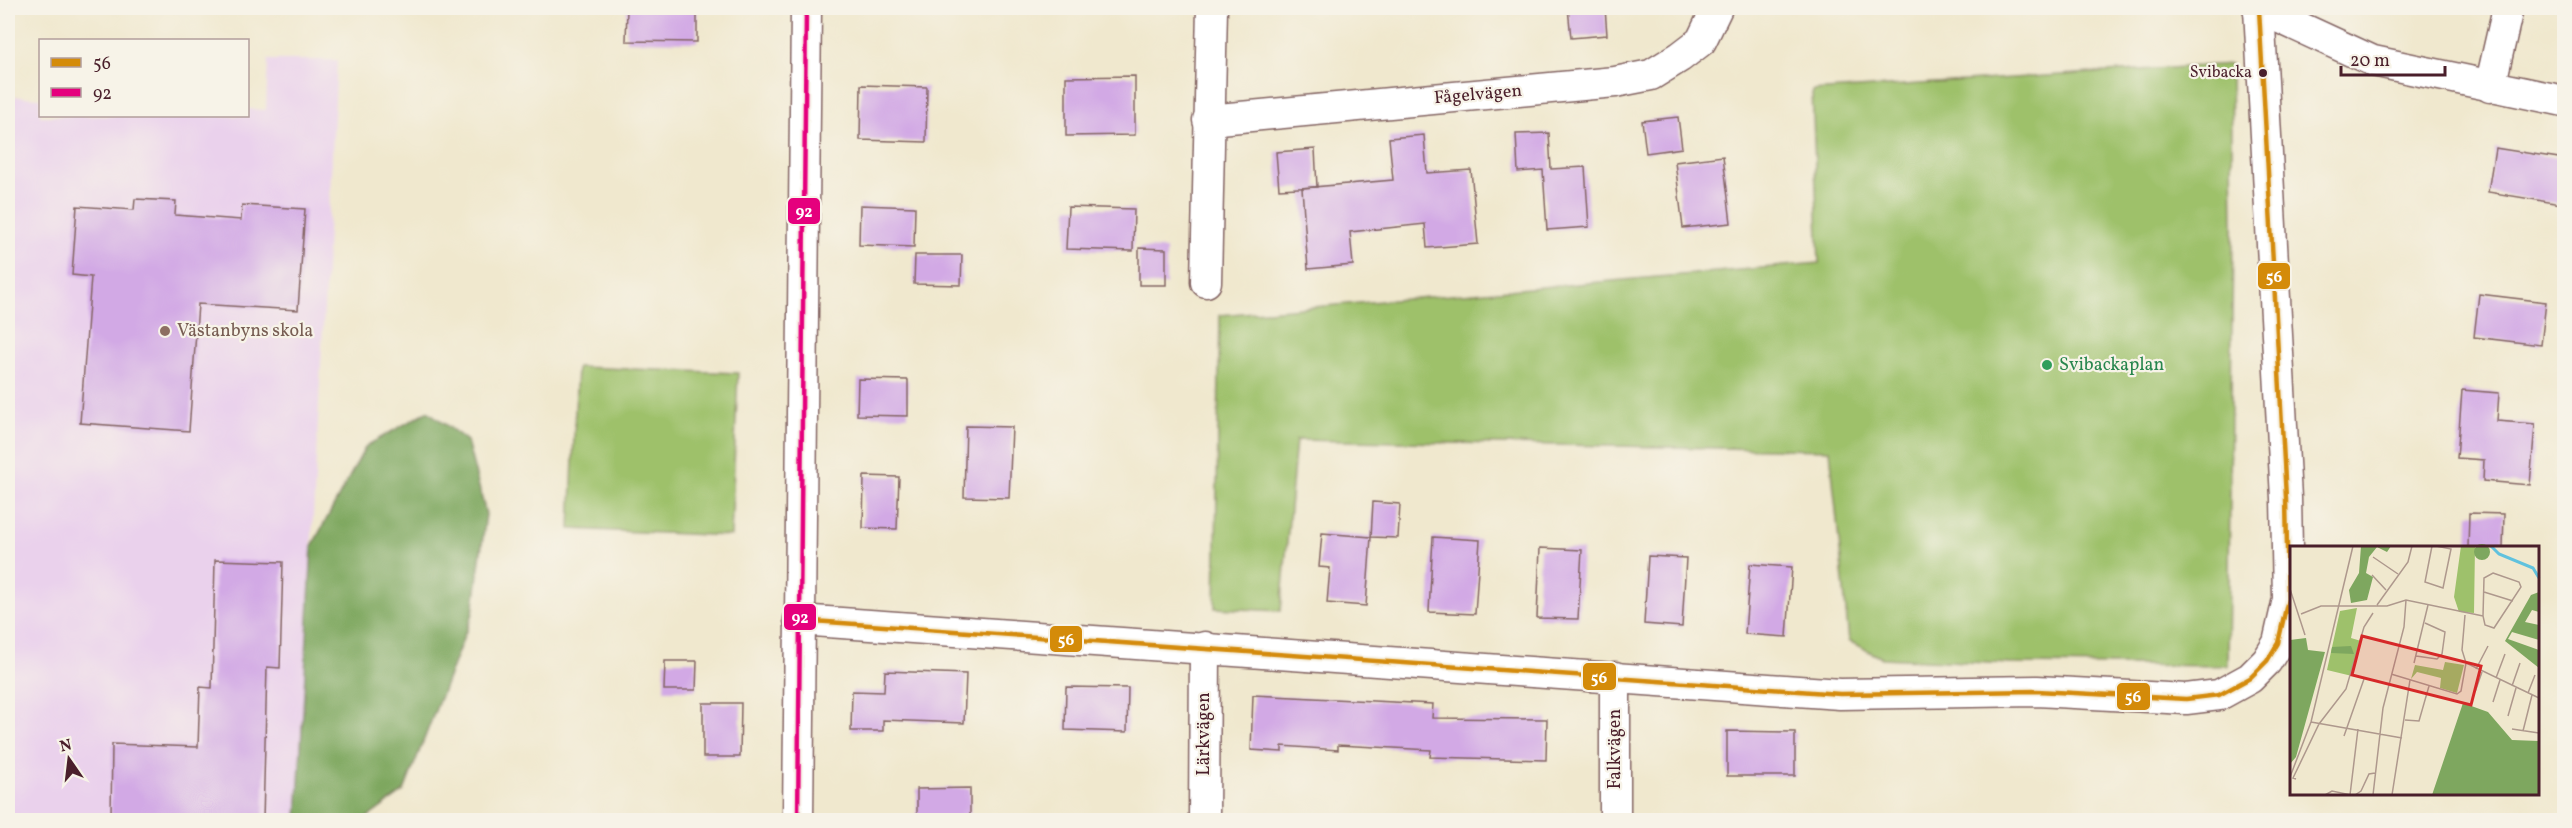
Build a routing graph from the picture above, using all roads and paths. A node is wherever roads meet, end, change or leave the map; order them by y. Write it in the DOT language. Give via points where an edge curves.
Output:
graph roads {
  1 [pos="806,8"];
  2 [pos="1212,8"];
  3 [pos="1717,8"];
  4 [pos="2258,8"];
  5 [pos="2508,8"];
  6 [pos="2490,87"];
  7 [pos="2565,101"];
  8 [pos="1208,120"];
  9 [pos="1206,282"];
  10 [pos="799,620"];
  11 [pos="1204,647"];
  12 [pos="1615,677"];
  13 [pos="798,820"];
  14 [pos="1204,820"];
  15 [pos="1615,820"];
  1 -- 10 [label="street"];
  2 -- 8 [label="street"];
  3 -- 8 [label="street, Fågelvägen" via="1701,41 1651,75 1615,82"];
  4 -- 6 [label="street" via="2373,61"];
  4 -- 12 [label="street" via="2288,599 2278,642 2267,661 2250,678 2219,695 2186,699 2037,691 1840,694"];
  5 -- 6 [label="street"];
  6 -- 7 [label="street"];
  8 -- 9 [label="street"];
  10 -- 11 [label="street"];
  10 -- 13 [label="street"];
  11 -- 12 [label="street"];
  11 -- 14 [label="street, Lärkvägen"];
  12 -- 15 [label="street, Falkvägen"];
}
